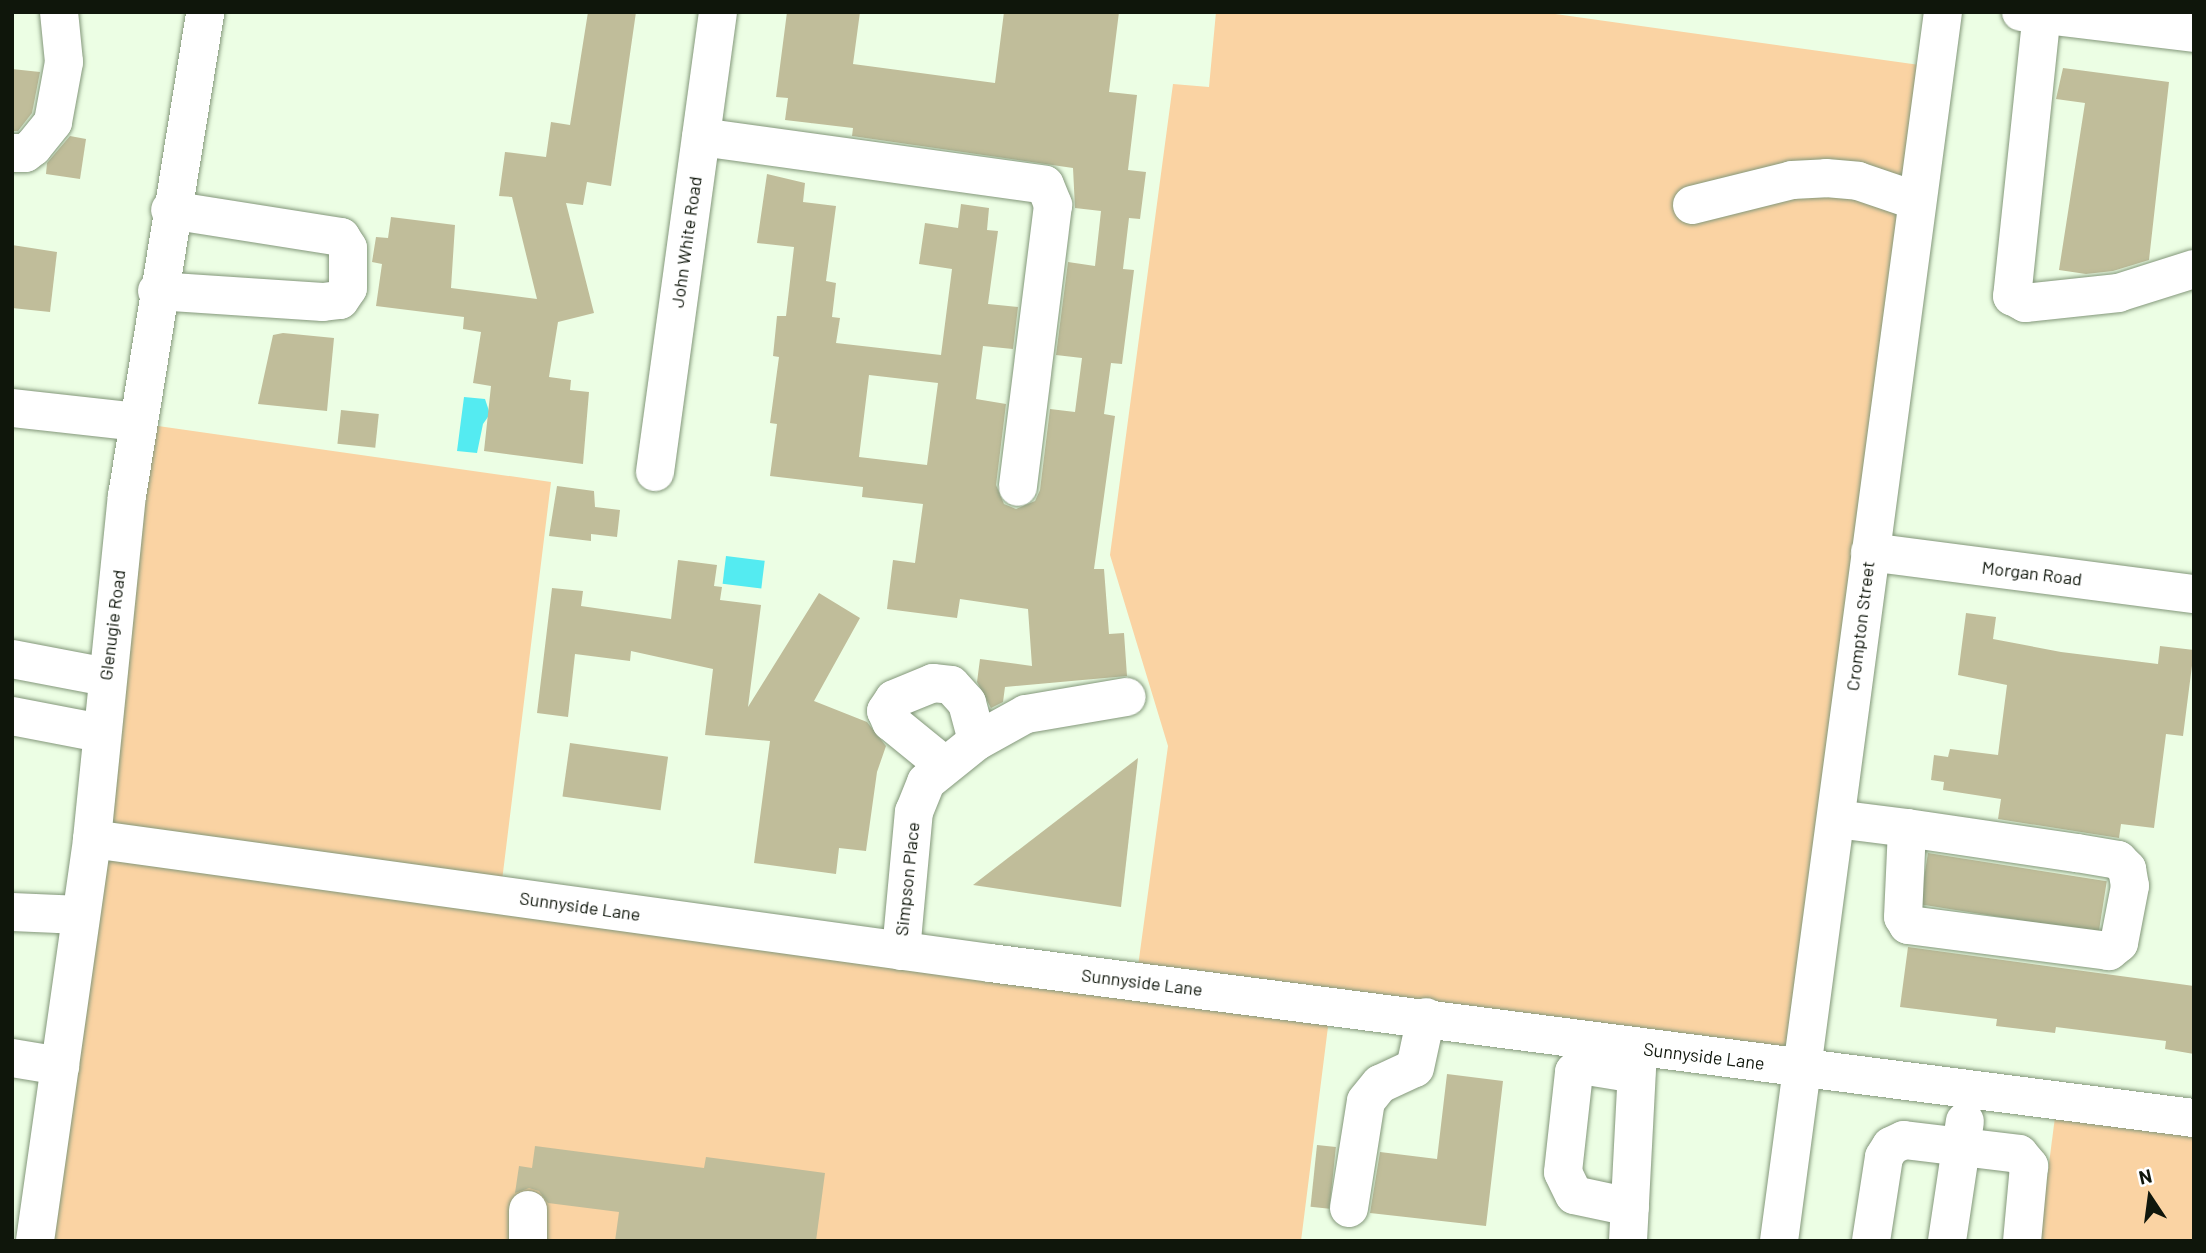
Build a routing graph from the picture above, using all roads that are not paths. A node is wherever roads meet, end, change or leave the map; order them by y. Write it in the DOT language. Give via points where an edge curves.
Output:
graph roads {
  1 [pos="59,12"];
  2 [pos="205,12"];
  3 [pos="718,12"];
  4 [pos="1943,12"];
  5 [pos="2035,13"];
  6 [pos="2123,18"];
  7 [pos="2194,33"];
  8 [pos="701,138"];
  9 [pos="12,153"];
  10 [pos="1917,201"];
  11 [pos="1692,205"];
  12 [pos="170,210"];
  13 [pos="2194,269"];
  14 [pos="157,291"];
  15 [pos="12,408"];
  16 [pos="138,422"];
  17 [pos="655,472"];
  18 [pos="1018,487"];
  19 [pos="1870,552"];
  20 [pos="2194,593"];
  21 [pos="12,659"];
  22 [pos="106,677"];
  23 [pos="1127,697"];
  24 [pos="12,716"];
  25 [pos="100,733"];
  26 [pos="977,741"];
  27 [pos="944,765"];
  28 [pos="1836,819"];
  29 [pos="1907,828"];
  30 [pos="92,839"];
  31 [pos="12,912"];
  32 [pos="81,915"];
  33 [pos="901,951"];
  34 [pos="1426,1017"];
  35 [pos="12,1058"];
  36 [pos="1637,1061"];
  37 [pos="60,1066"];
  38 [pos="1802,1068"];
  39 [pos="1969,1092"];
  40 [pos="2194,1118"];
  41 [pos="1961,1146"];
  42 [pos="1349,1208"];
  43 [pos="1629,1224"];
  44 [pos="35,1241"];
  45 [pos="1779,1241"];
  46 [pos="1871,1241"];
  47 [pos="1947,1241"];
  48 [pos="2022,1241"];
  1 -- 9 [label="street" via="64,62 53,122 33,147 25,153"];
  2 -- 12 [label="street, Glenugie Road"];
  3 -- 8 [label="street, John White Road"];
  4 -- 10 [label="street, Crompton Street"];
  5 -- 6 [label="street"];
  5 -- 13 [label="street" via="2012,296 2025,303 2118,293"];
  6 -- 7 [label="street"];
  8 -- 17 [label="street, John White Road"];
  8 -- 18 [label="street" via="1045,185 1053,205"];
  10 -- 11 [label="street" via="1858,181 1825,177 1792,180"];
  10 -- 19 [label="street, Crompton Street"];
  12 -- 14 [label="street, Glenugie Road"];
  12 -- 14 [label="street" via="341,237 348,248 348,288 340,300 323,302"];
  14 -- 16 [label="street, Glenugie Road"];
  15 -- 16 [label="street"];
  16 -- 22 [label="street, Glenugie Road"];
  19 -- 20 [label="street, Morgan Road"];
  19 -- 28 [label="street, Crompton Street"];
  21 -- 22 [label="street"];
  22 -- 25 [label="street, Glenugie Road"];
  23 -- 26 [label="street, Simpson Place" via="1026,714"];
  24 -- 25 [label="street"];
  25 -- 30 [label="street, Glenugie Road"];
  26 -- 27 [label="street, Simpson Place"];
  26 -- 27 [label="street" via="967,703 951,685 933,683 894,699 886,711 891,722"];
  27 -- 33 [label="street, Simpson Place" via="926,782 914,812"];
  28 -- 29 [label="street"];
  28 -- 38 [label="street, Crompton Street"];
  29 -- 29 [label="street" via="2118,860 2127,869 2130,886 2119,943 2109,951 1908,925 1903,917"];
  30 -- 32 [label="street, Glenugie Road"];
  30 -- 33 [label="street, Sunnyside Lane"];
  31 -- 32 [label="street"];
  32 -- 37 [label="street, Glenugie Road"];
  33 -- 34 [label="street, Sunnyside Lane"];
  34 -- 36 [label="street, Sunnyside Lane"];
  34 -- 42 [label="street" via="1415,1068 1380,1084 1366,1101"];
  35 -- 37 [label="street"];
  36 -- 38 [label="street, Sunnyside Lane"];
  36 -- 43 [label="street"];
  36 -- 43 [label="street" via="1587,1066 1574,1072 1563,1172 1574,1195"];
  37 -- 44 [label="street, Glenugie Road"];
  38 -- 39 [label="street, Sunnyside Lane"];
  38 -- 45 [label="street, Crompton Street"];
  39 -- 40 [label="street, Sunnyside Lane"];
  39 -- 41 [label="street"];
  41 -- 46 [label="street" via="1904,1140 1891,1146 1884,1157"];
  41 -- 47 [label="street"];
  41 -- 48 [label="street" via="2009,1150 2025,1159 2029,1174"];
}
